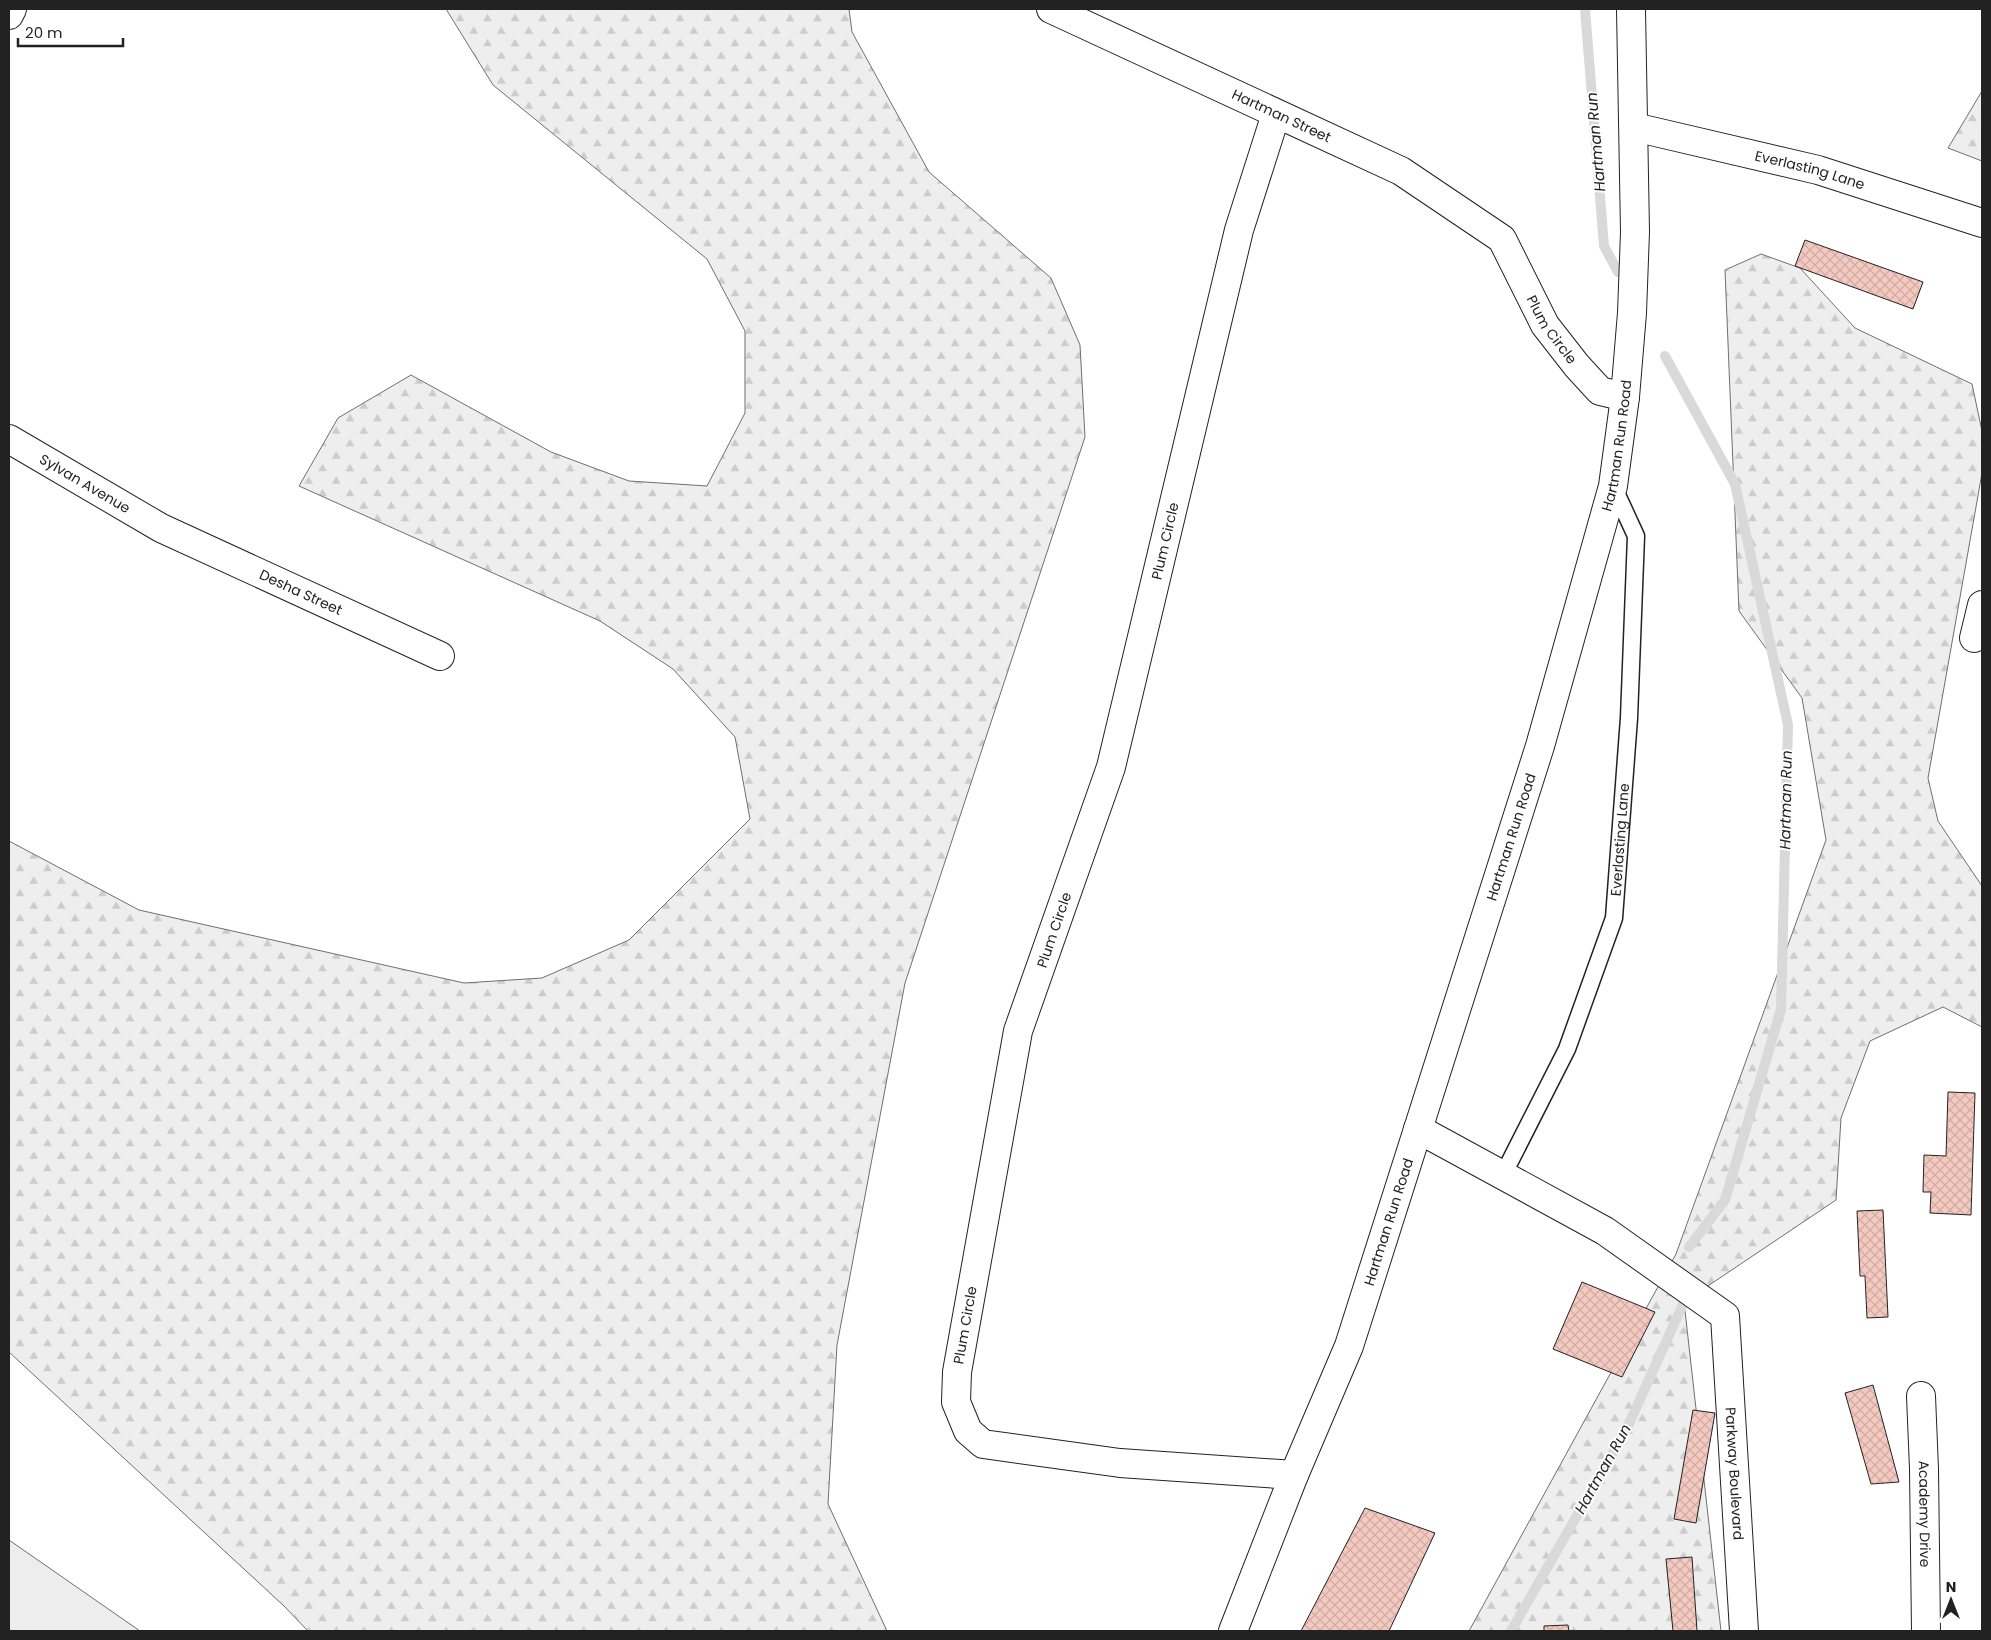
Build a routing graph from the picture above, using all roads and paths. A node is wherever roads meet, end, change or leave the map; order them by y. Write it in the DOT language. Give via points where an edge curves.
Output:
graph roads {
  1 [pos="12,9"];
  2 [pos="1050,9"];
  3 [pos="1631,9"];
  4 [pos="9,15"];
  5 [pos="1276,114"];
  6 [pos="1634,127"];
  7 [pos="1981,219"];
  8 [pos="1502,239"];
  9 [pos="1625,397"];
  10 [pos="9,439"];
  11 [pos="1613,486"];
  12 [pos="161,528"];
  13 [pos="1982,605"];
  14 [pos="1974,638"];
  15 [pos="440,656"];
  16 [pos="1418,1129"];
  17 [pos="1503,1175"];
  18 [pos="1921,1396"];
  19 [pos="1294,1474"];
  20 [pos="1233,1631"];
  21 [pos="1744,1631"];
  22 [pos="1926,1631"];
  1 -- 4 [label="street"];
  2 -- 5 [label="street, Hartman Street"];
  3 -- 6 [label="street, Hartman Run Road"];
  5 -- 8 [label="street, Hartman Street" via="1401,171"];
  5 -- 19 [label="street, Plum Circle" via="1239,230 1110,767 1018,1032 957,1372 956,1402 968,1431 983,1444 1120,1463"];
  6 -- 7 [label="street, Everlasting Lane" via="1818,170"];
  6 -- 9 [label="street, Hartman Run Road" via="1635,232"];
  8 -- 9 [label="street, Plum Circle" via="1545,325 1600,391"];
  9 -- 11 [label="street, Hartman Run Road"];
  10 -- 12 [label="street, Sylvan Avenue"];
  11 -- 16 [label="street, Hartman Run Road" via="1540,746"];
  11 -- 17 [label="lane, Everlasting Lane" via="1636,536 1629,718 1614,918 1567,1049"];
  12 -- 15 [label="street, Desha Street"];
  13 -- 14 [label="street"];
  16 -- 17 [label="street"];
  16 -- 19 [label="street, Hartman Run Road" via="1349,1346"];
  17 -- 21 [label="street, Parkway Boulevard" via="1605,1231 1725,1316"];
  18 -- 22 [label="street, Academy Drive"];
  19 -- 20 [label="street, Hartman Run Road"];
}
